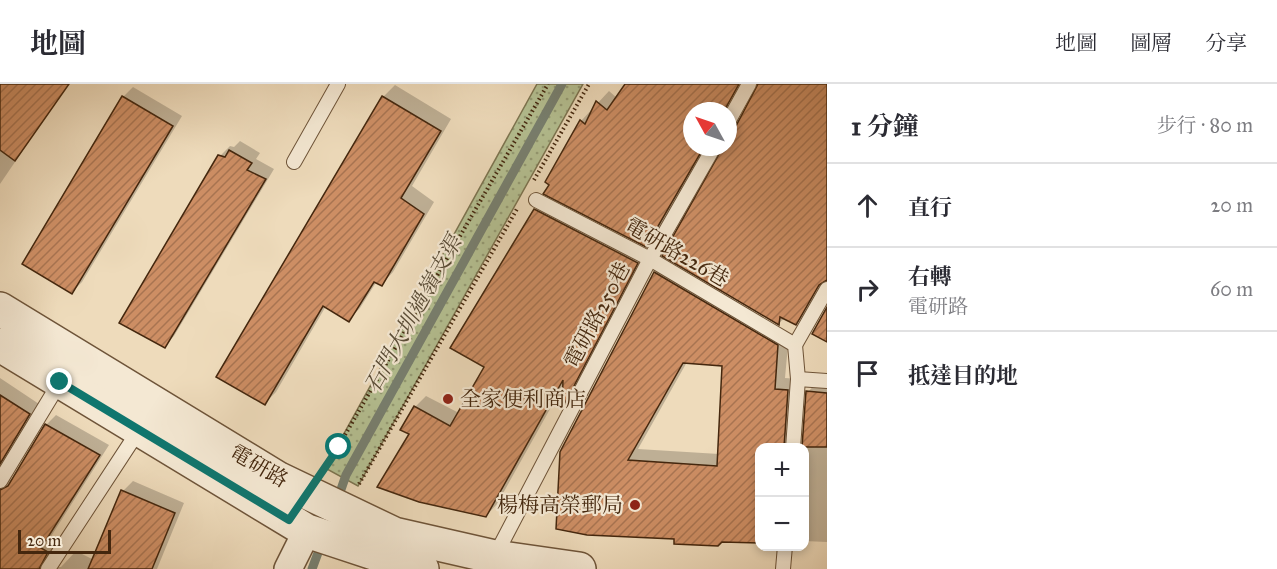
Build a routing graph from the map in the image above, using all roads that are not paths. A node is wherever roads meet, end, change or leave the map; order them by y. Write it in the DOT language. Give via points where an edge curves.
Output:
graph roads {
  1 [pos="338,84"];
  2 [pos="749,84"];
  3 [pos="737,106"];
  4 [pos="709,156"];
  5 [pos="294,162"];
  6 [pos="537,200"];
  7 [pos="650,259"];
  8 [pos="827,289"];
  9 [pos="0,309"];
  10 [pos="0,345"];
  11 [pos="795,345"];
  12 [pos="798,379"];
  13 [pos="827,381"];
  14 [pos="60,382"];
  15 [pos="139,430"];
  16 [pos="793,443"];
  17 [pos="0,481"];
  18 [pos="307,531"];
  19 [pos="785,551"];
  20 [pos="493,563"];
  21 [pos="48,569"];
  22 [pos="288,569"];
  23 [pos="422,569"];
  24 [pos="579,569"];
  25 [pos="783,569"];
  1 -- 5 [label="lane"];
  2 -- 3 [label="lane"];
  4 -- 7 [label="lane, 電研路250巷"];
  6 -- 7 [label="lane, 電研路226巷"];
  7 -- 11 [label="lane, 電研路226巷"];
  7 -- 20 [label="lane, 電研路250巷"];
  8 -- 11 [label="lane"];
  9 -- 20 [label="street, 電研路" via="156,406 309,494 394,534"];
  10 -- 14 [label="street, 電研路"];
  11 -- 12 [label="lane"];
  12 -- 13 [label="lane"];
  12 -- 16 [label="lane"];
  14 -- 15 [label="street, 電研路"];
  14 -- 17 [label="lane"];
  15 -- 18 [label="street, 電研路"];
  15 -- 21 [label="lane"];
  18 -- 22 [label="street"];
  18 -- 23 [label="street, 電研路"];
  19 -- 25 [label="lane"];
  20 -- 24 [label="street, 電研路"];
}
